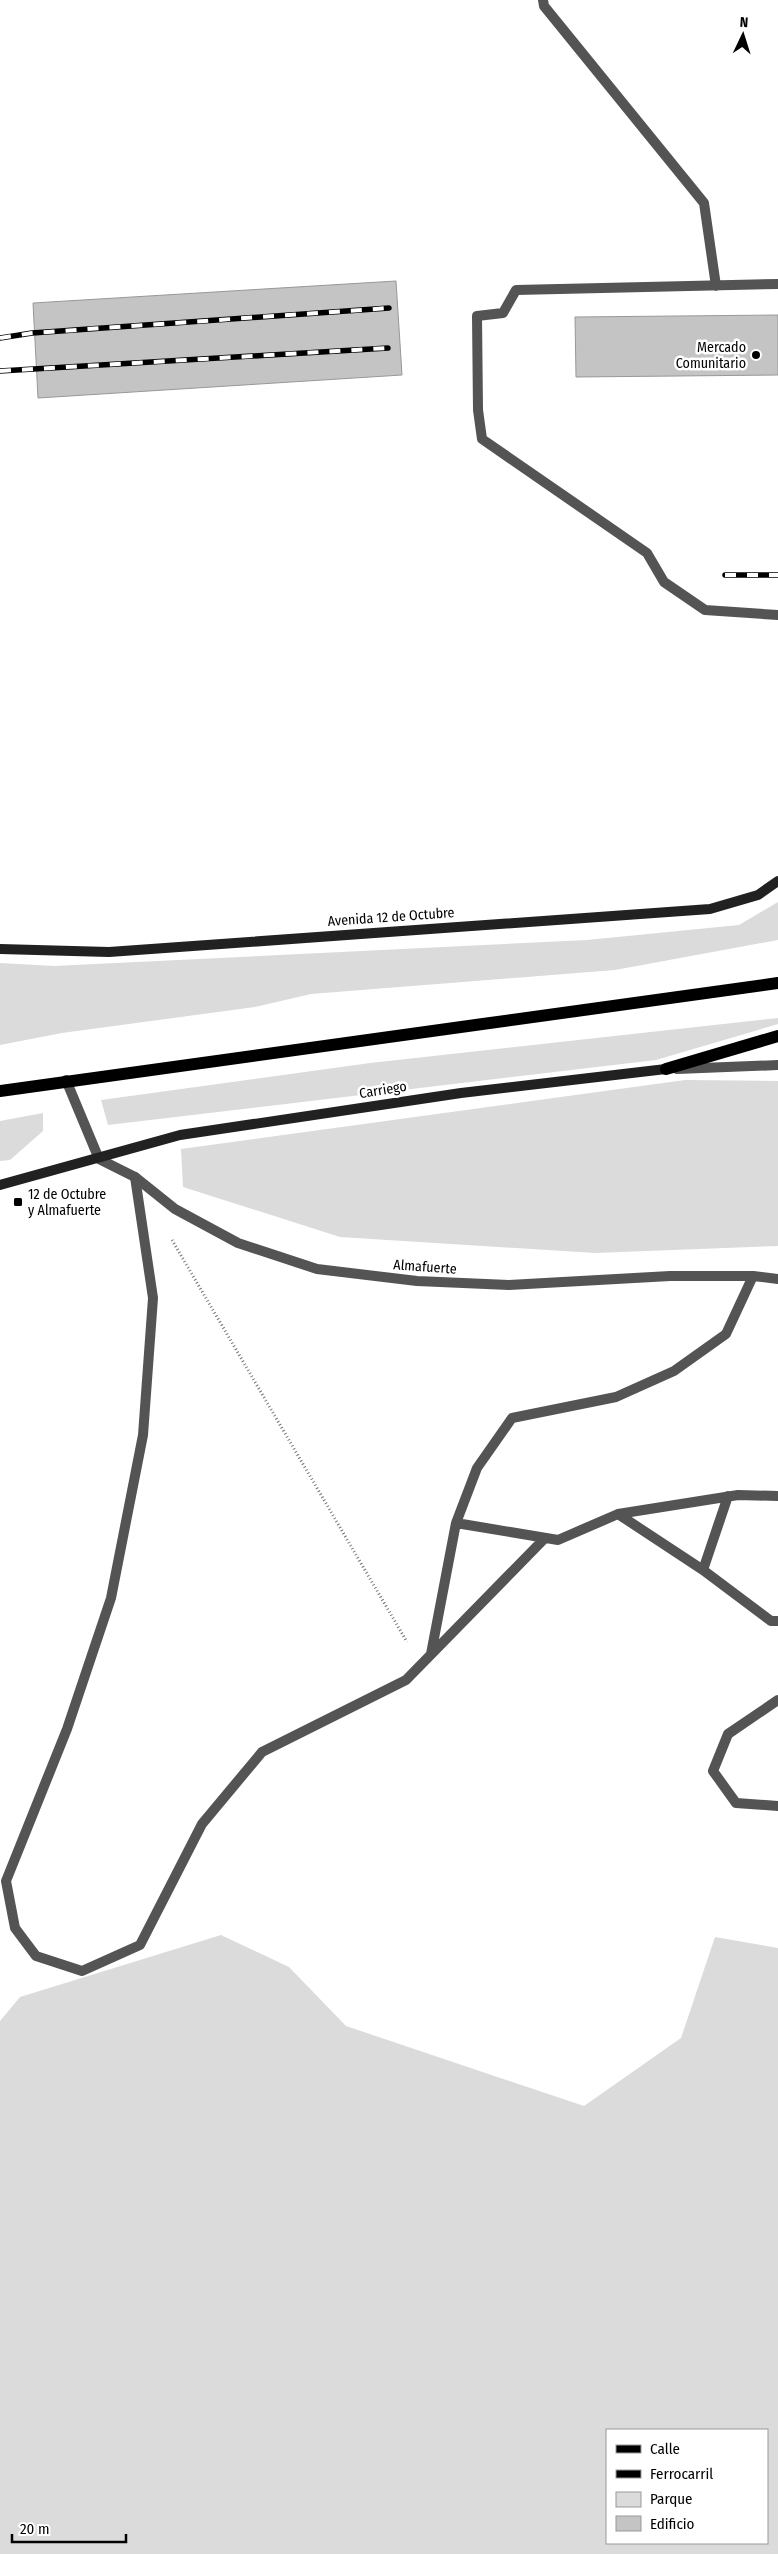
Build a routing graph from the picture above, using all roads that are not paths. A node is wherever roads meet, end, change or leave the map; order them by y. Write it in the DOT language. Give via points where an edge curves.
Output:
graph roads {
  1 [pos="544,0"];
  2 [pos="778,284"];
  3 [pos="716,286"];
  4 [pos="778,615"];
  5 [pos="778,881"];
  6 [pos="0,949"];
  7 [pos="778,983"];
  8 [pos="778,1036"];
  9 [pos="778,1065"];
  10 [pos="666,1069"];
  11 [pos="66,1080"];
  12 [pos="0,1090"];
  13 [pos="99,1159"];
  14 [pos="135,1176"];
  15 [pos="0,1185"];
  16 [pos="753,1276"];
  17 [pos="778,1279"];
  18 [pos="728,1496"];
  19 [pos="778,1496"];
  20 [pos="618,1514"];
  21 [pos="456,1523"];
  22 [pos="545,1538"];
  23 [pos="703,1570"];
  24 [pos="778,1621"];
  25 [pos="431,1654"];
  26 [pos="778,1700"];
  27 [pos="778,1806"];
  1 -- 3 [label="street" via="544,6 704,203"];
  2 -- 3 [label="street"];
  3 -- 4 [label="street" via="516,290 503,313 477,316 478,410 482,439 647,552 664,582 705,610"];
  5 -- 6 [label="street, Avenida 12 de Octubre" via="758,895 710,909 109,952"];
  7 -- 11 [label="main road"];
  8 -- 10 [label="main road"];
  9 -- 10 [label="street, Carriego"];
  10 -- 13 [label="street, Carriego" via="461,1092 180,1135"];
  11 -- 12 [label="main road"];
  11 -- 13 [label="street"];
  13 -- 14 [label="street, Almafuerte"];
  13 -- 15 [label="street, Carriego"];
  14 -- 16 [label="street, Almafuerte" via="175,1209 238,1243 317,1269 417,1282 509,1285 670,1276"];
  14 -- 25 [label="street" via="153,1298 143,1435 111,1598 67,1729 6,1881 15,1928 36,1956 82,1971 140,1945 202,1824 262,1752 406,1680"];
  16 -- 17 [label="street, Almafuerte"];
  16 -- 21 [label="street" via="726,1334 674,1371 616,1397 512,1418 477,1468"];
  18 -- 19 [label="street"];
  18 -- 20 [label="street"];
  18 -- 23 [label="street"];
  20 -- 22 [label="street" via="558,1540"];
  20 -- 23 [label="street"];
  21 -- 22 [label="street"];
  21 -- 25 [label="street"];
  22 -- 25 [label="street"];
  23 -- 24 [label="street" via="771,1621"];
  26 -- 27 [label="street" via="728,1734 713,1771 736,1803"];
}
